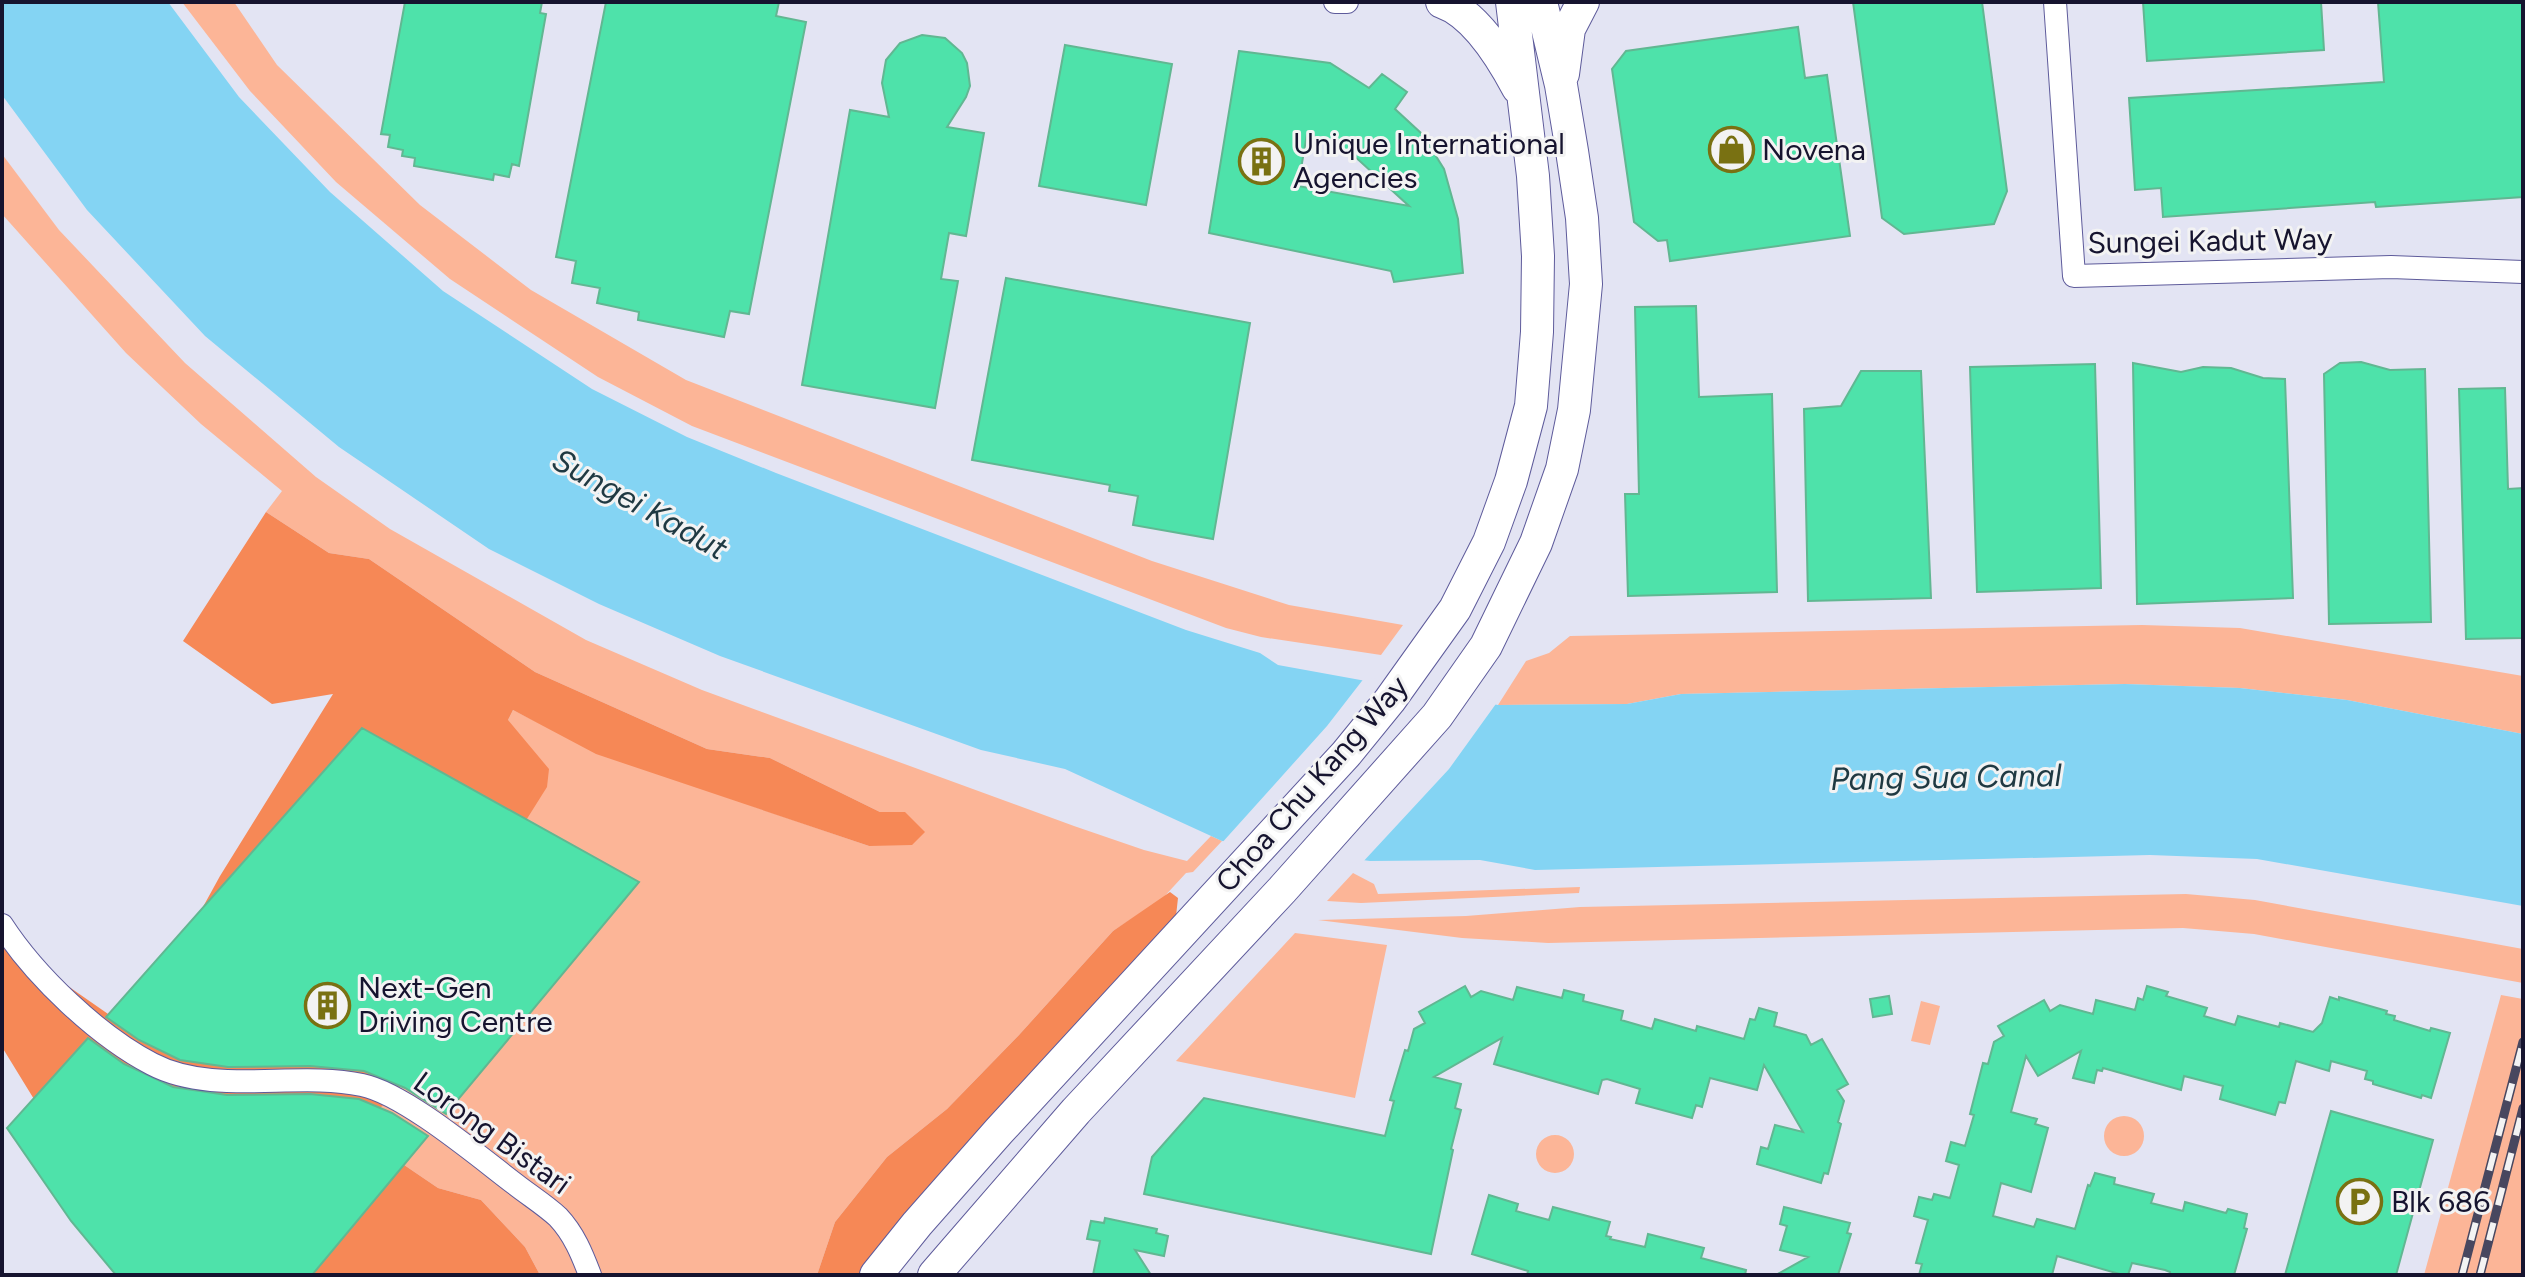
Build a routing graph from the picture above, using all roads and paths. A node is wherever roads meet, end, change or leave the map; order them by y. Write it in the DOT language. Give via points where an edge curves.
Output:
graph roads {
  1 [pos="1335,2"];
  2 [pos="1347,2"];
  3 [pos="1442,2"];
  4 [pos="1512,2"];
  5 [pos="1541,2"];
  6 [pos="1583,2"];
  7 [pos="2055,2"];
  8 [pos="1561,85"];
  9 [pos="1523,98"];
  10 [pos="2523,272"];
  11 [pos="2,925"];
  12 [pos="1076,1111"];
  13 [pos="999,1131"];
  14 [pos="590,1275"];
  15 [pos="876,1275"];
  16 [pos="934,1275"];
  1 -- 2 [label="street"];
  3 -- 9 [label="main road" via="1455,7 1500,54"];
  4 -- 9 [label="main road, Choa Chu Kang Way"];
  5 -- 8 [label="main road, Choa Chu Kang Way"];
  6 -- 8 [label="main road" via="1569,29"];
  7 -- 10 [label="street, Sungei Kadut Way" via="2074,276 2391,267"];
  8 -- 12 [label="main road, Choa Chu Kang Way" via="1582,218 1586,284 1574,410 1562,469 1536,543 1476,661 1437,716"];
  9 -- 13 [label="main road, Choa Chu Kang Way" via="1538,256 1537,332 1531,406 1489,542 1455,609 1346,754"];
  11 -- 14 [label="street, Lorong Bistari" via="20,953 89,1021 153,1065 219,1080 364,1085 398,1099 558,1217 579,1245"];
  12 -- 13 [label="main road" via="1045,1107"];
  12 -- 16 [label="main road, Choa Chu Kang Way"];
  13 -- 15 [label="main road, Choa Chu Kang Way"];
}
